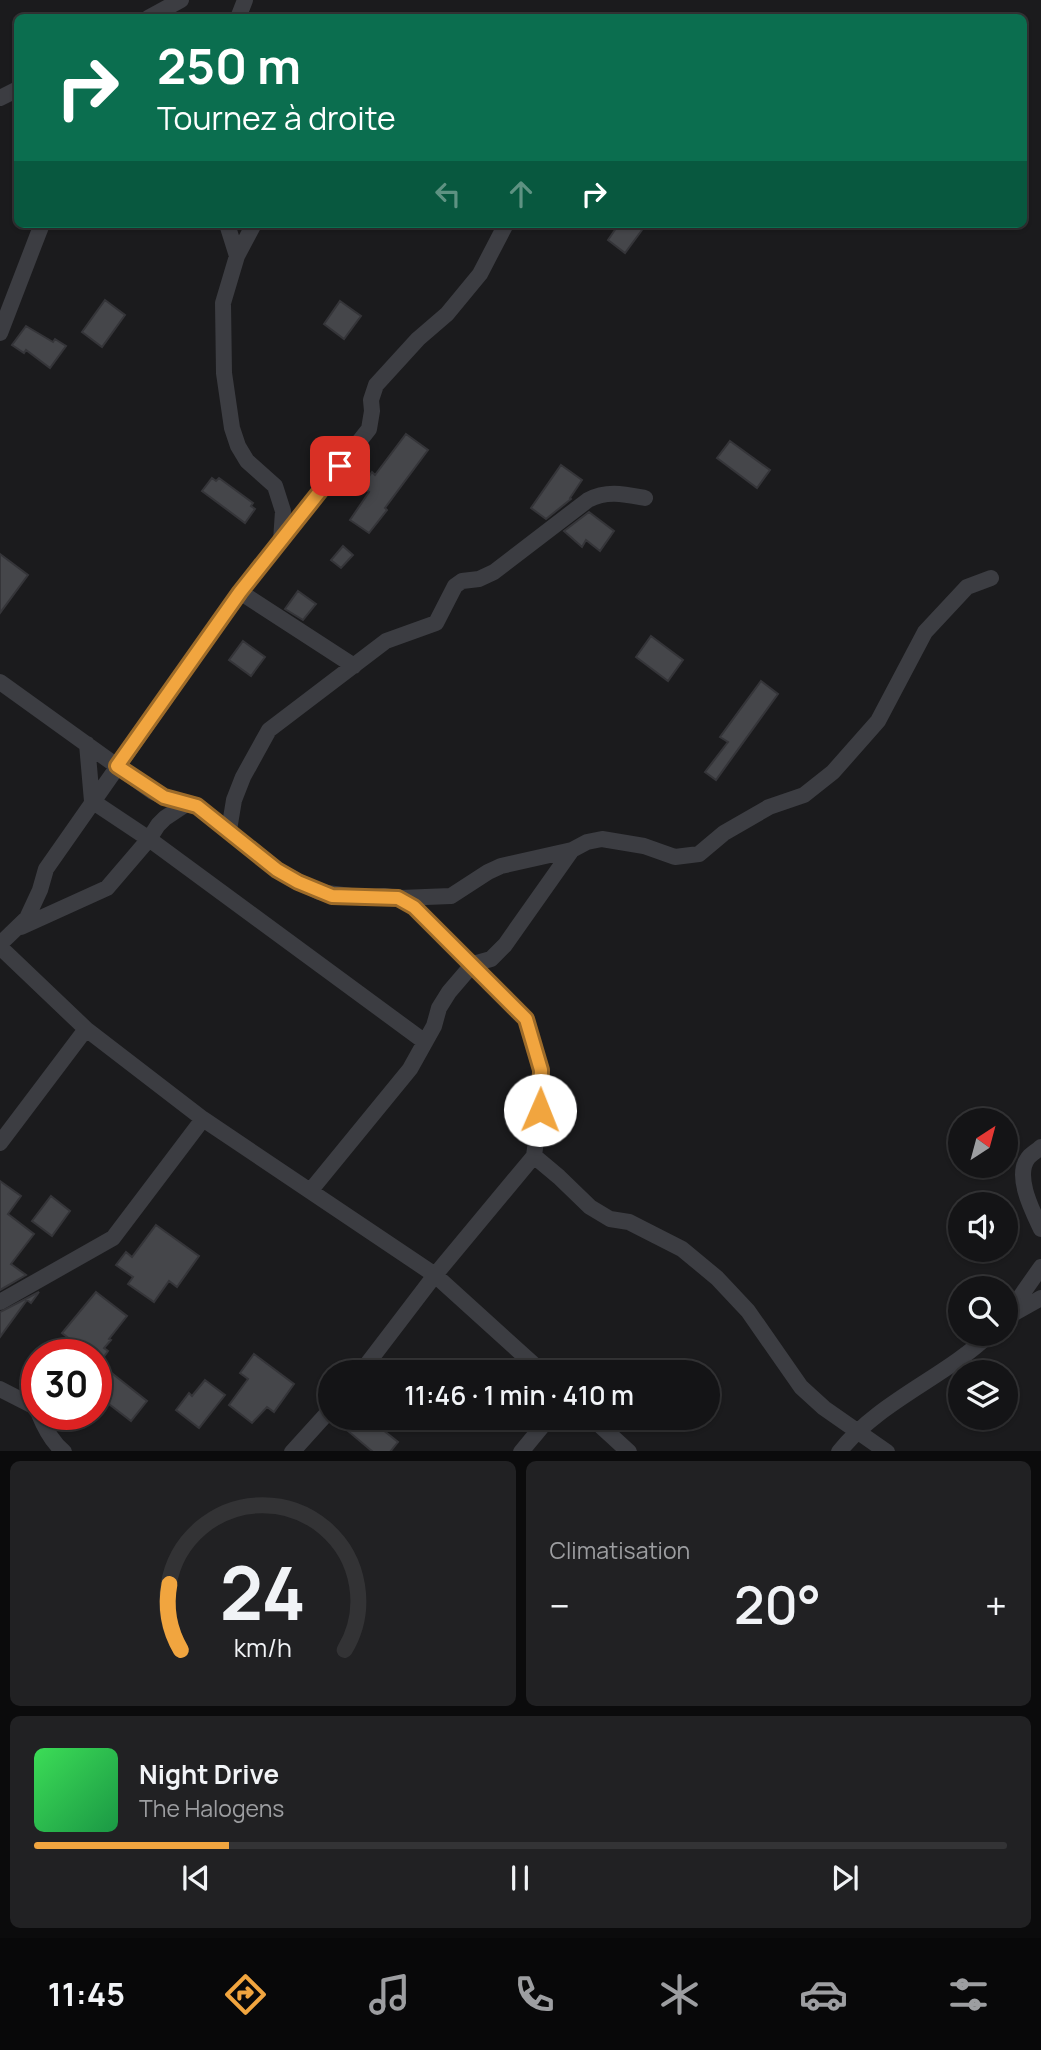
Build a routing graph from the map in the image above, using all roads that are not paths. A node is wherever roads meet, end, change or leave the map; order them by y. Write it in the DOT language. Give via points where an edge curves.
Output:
graph roads {
  1 [pos="181,0"];
  2 [pos="155,14"];
  3 [pos="40,228"];
  4 [pos="228,228"];
  5 [pos="252,228"];
  6 [pos="504,228"];
  7 [pos="237,257"];
  8 [pos="0,333"];
  9 [pos="645,498"];
  10 [pos="281,541"];
  11 [pos="991,578"];
  12 [pos="240,592"];
  13 [pos="354,666"];
  14 [pos="0,682"];
  15 [pos="87,744"];
  16 [pos="117,766"];
  17 [pos="92,801"];
  18 [pos="186,804"];
  19 [pos="229,830"];
  20 [pos="149,839"];
  21 [pos="572,849"];
  22 [pos="398,898"];
  23 [pos="18,929"];
  24 [pos="0,945"];
  25 [pos="473,964"];
  26 [pos="86,1029"];
  27 [pos="425,1042"];
  28 [pos="203,1119"];
  29 [pos="0,1143"];
  30 [pos="1041,1147"];
  31 [pos="534,1156"];
  32 [pos="311,1190"];
  33 [pos="1041,1229"];
  34 [pos="1041,1267"];
  35 [pos="435,1275"];
  36 [pos="1041,1298"];
  37 [pos="1018,1300"];
  38 [pos="0,1302"];
  39 [pos="1018,1310"];
  40 [pos="977,1346"];
  41 [pos="370,1360"];
  42 [pos="529,1360"];
  43 [pos="0,1389"];
  44 [pos="21,1400"];
  45 [pos="318,1423"];
  46 [pos="47,1430"];
  47 [pos="539,1430"];
  48 [pos="605,1430"];
  49 [pos="847,1444"];
  50 [pos="64,1451"];
  51 [pos="292,1451"];
  52 [pos="521,1451"];
  53 [pos="629,1451"];
  54 [pos="887,1451"];
  1 -- 2 [label="street"];
  3 -- 8 [label="street"];
  4 -- 7 [label="street"];
  5 -- 7 [label="street"];
  6 -- 10 [label="street" via="480,274 376,385 369,429"];
  7 -- 10 [label="street" via="223,303 224,373 232,428 247,461 275,486 283,511"];
  9 -- 13 [label="street" via="601,493 588,500 494,572 455,586 436,624 386,641"];
  10 -- 12 [label="street"];
  11 -- 21 [label="street" via="967,587 925,632 878,721 833,772 804,796 769,807 699,854 675,857 603,839"];
  12 -- 13 [label="street"];
  12 -- 16 [label="street"];
  13 -- 19 [label="street" via="269,730 243,777"];
  14 -- 15 [label="street"];
  15 -- 16 [label="street"];
  15 -- 17 [label="street"];
  16 -- 17 [label="street"];
  16 -- 18 [label="street" via="153,792"];
  17 -- 20 [label="street"];
  17 -- 23 [label="street" via="46,869 34,906"];
  18 -- 19 [label="street" via="197,806"];
  18 -- 20 [label="street" via="165,818"];
  19 -- 22 [label="street" via="277,870 319,892"];
  20 -- 23 [label="street" via="107,888"];
  20 -- 27 [label="street"];
  21 -- 22 [label="street" via="501,866 451,896"];
  21 -- 25 [label="street" via="505,945 491,958"];
  22 -- 25 [label="street" via="414,907"];
  23 -- 24 [label="street"];
  24 -- 26 [label="street"];
  25 -- 27 [label="street" via="439,1008"];
  25 -- 31 [label="street" via="526,1019 541,1070"];
  26 -- 28 [label="street"];
  26 -- 29 [label="street"];
  27 -- 32 [label="street" via="410,1069"];
  28 -- 32 [label="street"];
  28 -- 38 [label="street" via="113,1238"];
  30 -- 33 [label="street" via="1027,1159 1024,1177"];
  31 -- 35 [label="street"];
  31 -- 49 [label="street" via="590,1207 682,1250 717,1278 748,1311 801,1387 824,1408"];
  32 -- 35 [label="street"];
  34 -- 37 [label="street"];
  35 -- 41 [label="street"];
  35 -- 42 [label="street"];
  36 -- 39 [label="street"];
  40 -- 49 [label="street"];
  43 -- 44 [label="street"];
  45 -- 51 [label="street"];
  46 -- 50 [label="street"];
  47 -- 52 [label="street"];
  48 -- 53 [label="street"];
  49 -- 54 [label="street"];
}
